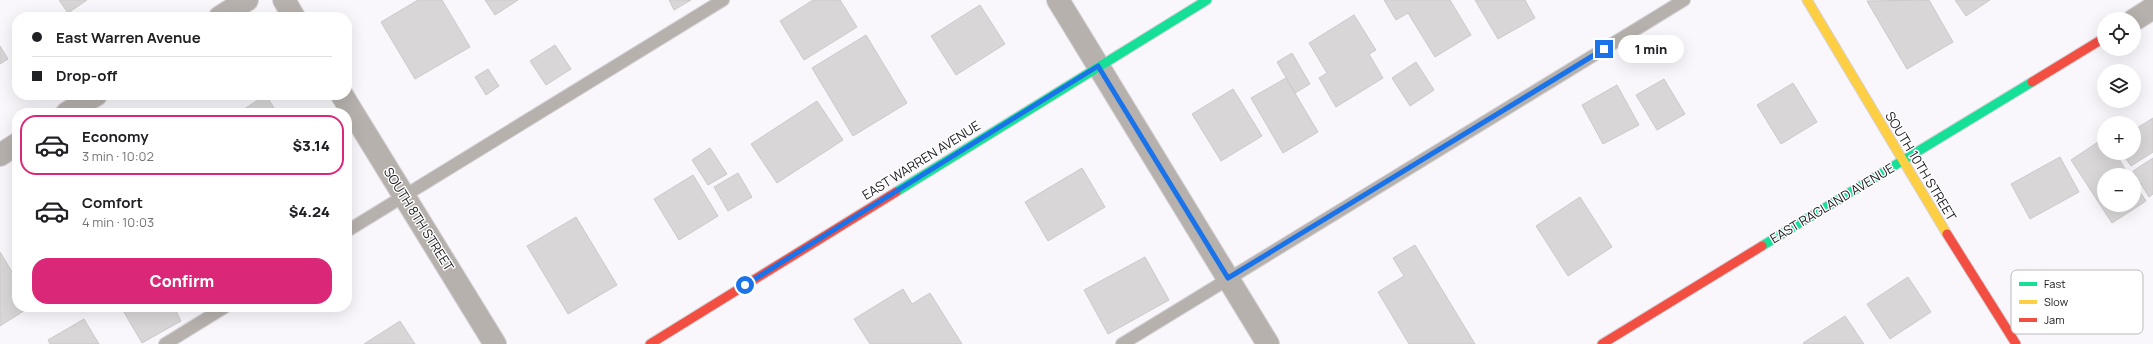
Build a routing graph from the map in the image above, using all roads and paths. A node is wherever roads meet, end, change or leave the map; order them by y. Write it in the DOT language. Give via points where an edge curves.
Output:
graph roads {
  1 [pos="247,0"];
  2 [pos="284,0"];
  3 [pos="723,0"];
  4 [pos="1058,0"];
  5 [pos="1207,0"];
  6 [pos="1684,0"];
  7 [pos="1807,0"];
  8 [pos="2153,8"];
  9 [pos="228,12"];
  10 [pos="291,12"];
  11 [pos="2141,16"];
  12 [pos="2097,42"];
  13 [pos="1098,66"];
  14 [pos="88,100"];
  15 [pos="75,108"];
  16 [pos="352,111"];
  17 [pos="12,147"];
  18 [pos="0,155"];
  19 [pos="1902,161"];
  20 [pos="404,196"];
  21 [pos="352,228"];
  22 [pos="1228,278"];
  23 [pos="217,312"];
  24 [pos="165,344"];
  25 [pos="495,344"];
  26 [pos="650,344"];
  27 [pos="1122,344"];
  28 [pos="1268,344"];
  29 [pos="1602,344"];
  30 [pos="2016,344"];
  1 -- 9 [label="street"];
  2 -- 10 [label="street"];
  3 -- 20 [label="lane"];
  4 -- 13 [label="street"];
  5 -- 13 [label="street, EAST WARREN AVENUE"];
  6 -- 22 [label="lane"];
  7 -- 19 [label="street, SOUTH 10TH STREET"];
  8 -- 11 [label="street"];
  12 -- 19 [label="street, EAST RAGLAND AVENUE"];
  13 -- 22 [label="street"];
  13 -- 26 [label="street, EAST WARREN AVENUE"];
  14 -- 15 [label="street"];
  16 -- 20 [label="street, SOUTH 8TH STREET"];
  17 -- 18 [label="street"];
  19 -- 29 [label="street, EAST RAGLAND AVENUE"];
  19 -- 30 [label="street, SOUTH 10TH STREET"];
  20 -- 21 [label="lane"];
  20 -- 25 [label="street, SOUTH 8TH STREET"];
  22 -- 27 [label="lane"];
  22 -- 28 [label="street"];
  23 -- 24 [label="lane"];
}
